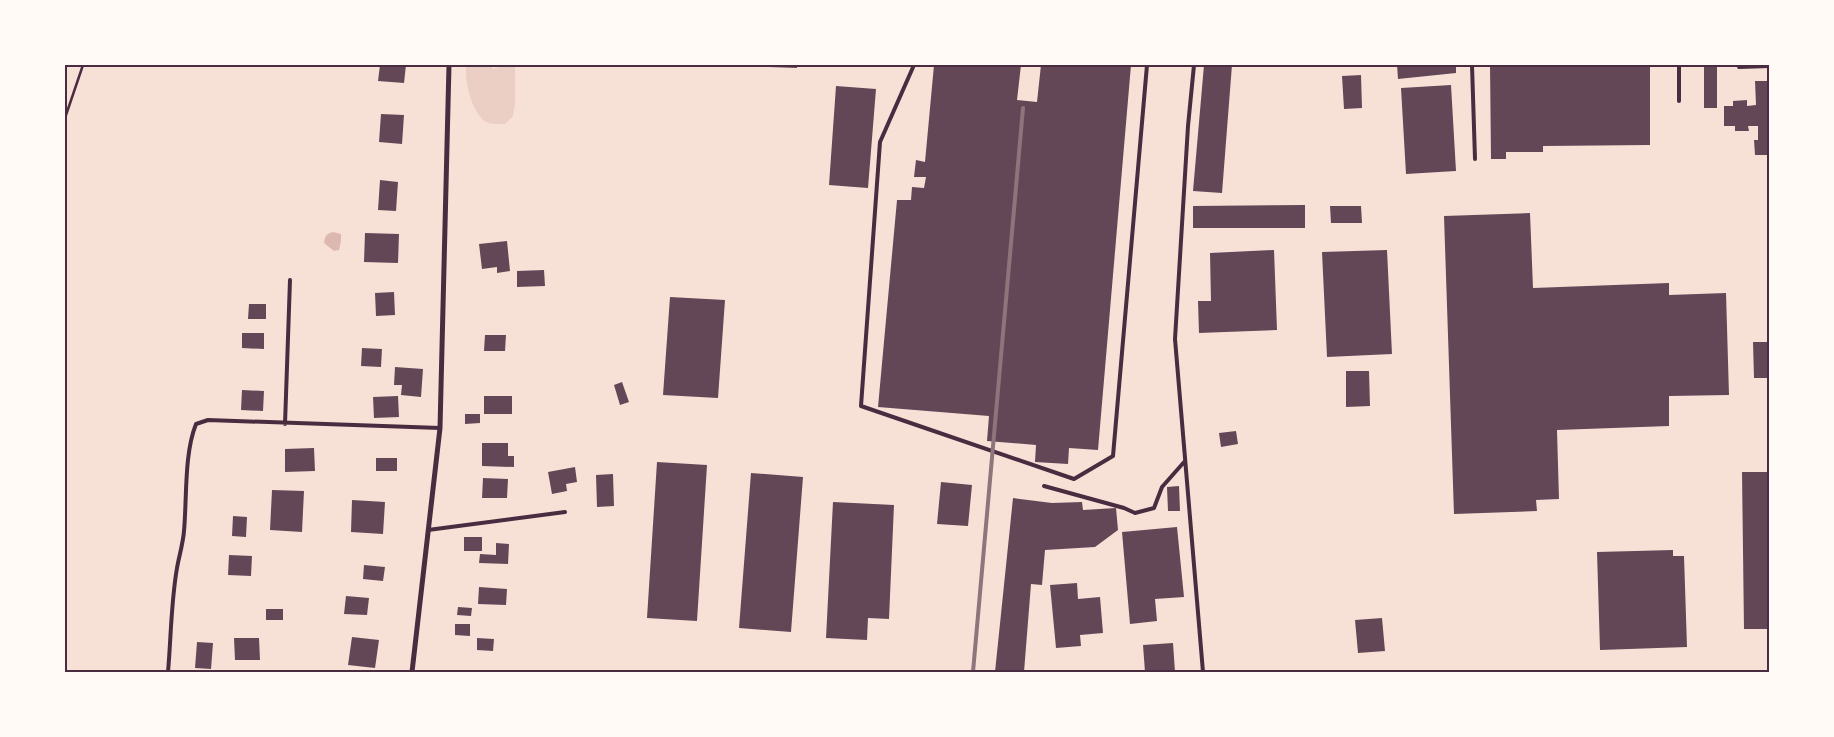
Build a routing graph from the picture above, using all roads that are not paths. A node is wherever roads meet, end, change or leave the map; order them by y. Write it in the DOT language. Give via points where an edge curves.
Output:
graph roads {
  1 [pos="449,65"];
  2 [pos="914,65"];
  3 [pos="1148,65"];
  4 [pos="1194,65"];
  5 [pos="1472,65"];
  6 [pos="1679,65"];
  7 [pos="1769,66"];
  8 [pos="1739,67"];
  9 [pos="1679,101"];
  10 [pos="1475,159"];
  11 [pos="290,280"];
  12 [pos="285,424"];
  13 [pos="440,428"];
  14 [pos="1185,461"];
  15 [pos="1044,486"];
  16 [pos="565,512"];
  17 [pos="428,530"];
  18 [pos="168,672"];
  19 [pos="412,672"];
  20 [pos="1203,672"];
  1 -- 13 [label="street"];
  2 -- 3 [label="lane" via="880,142 861,406 1074,479 1113,456"];
  4 -- 14 [label="lane" via="1175,339"];
  5 -- 10 [label="lane"];
  6 -- 9 [label="lane"];
  7 -- 8 [label="lane"];
  11 -- 12 [label="lane"];
  12 -- 13 [label="lane"];
  12 -- 18 [label="lane" via="208,420 196,424 190,450"];
  13 -- 17 [label="street"];
  14 -- 15 [label="lane" via="1162,487 1154,508 1134,513"];
  14 -- 20 [label="lane"];
  16 -- 17 [label="lane"];
  17 -- 19 [label="street"];
}
